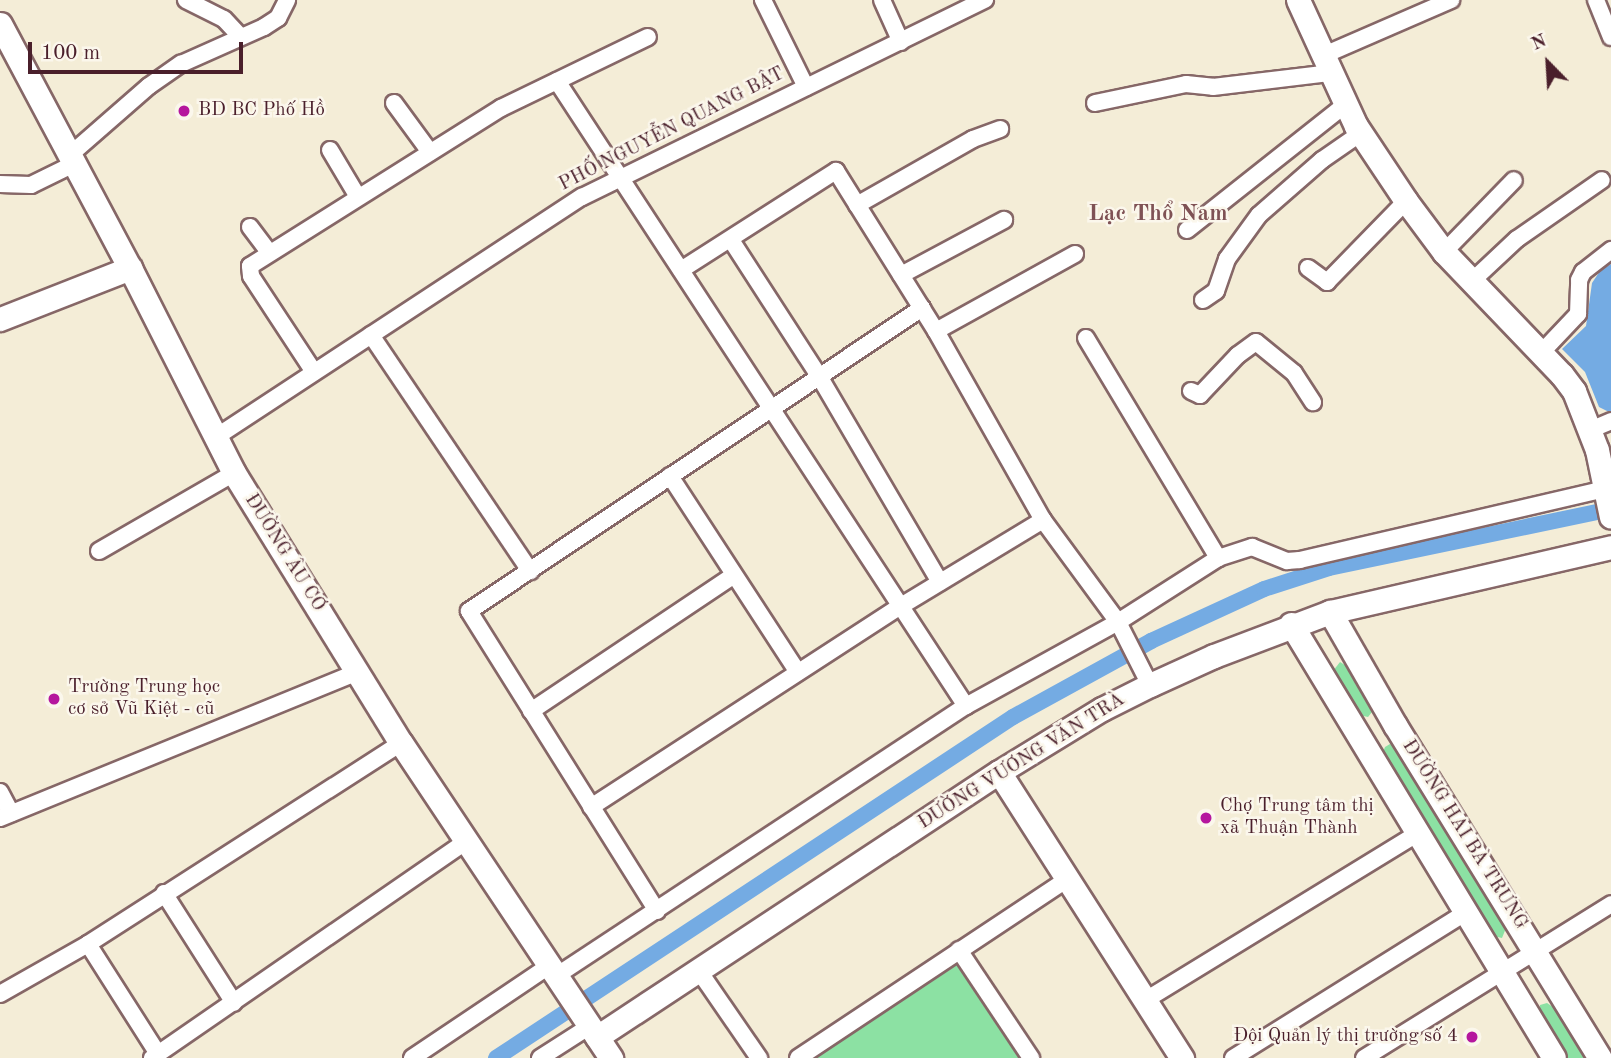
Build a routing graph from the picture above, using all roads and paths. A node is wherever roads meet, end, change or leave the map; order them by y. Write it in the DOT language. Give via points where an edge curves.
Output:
graph roads {
  1 [pos="186,0"];
  2 [pos="287,0"];
  3 [pos="763,0"];
  4 [pos="882,0"];
  5 [pos="985,0"];
  6 [pos="1298,0"];
  7 [pos="1451,0"];
  8 [pos="1596,0"];
  9 [pos="0,24"];
  10 [pos="240,36"];
  11 [pos="648,37"];
  12 [pos="1611,37"];
  13 [pos="901,42"];
  14 [pos="1327,65"];
  15 [pos="557,81"];
  16 [pos="806,87"];
  17 [pos="394,103"];
  18 [pos="1095,103"];
  19 [pos="1346,104"];
  20 [pos="1000,129"];
  21 [pos="1361,133"];
  22 [pos="330,149"];
  23 [pos="430,152"];
  24 [pos="73,159"];
  25 [pos="620,177"];
  26 [pos="1514,180"];
  27 [pos="1602,180"];
  28 [pos="0,184"];
  29 [pos="358,197"];
  30 [pos="1406,201"];
  31 [pos="857,205"];
  32 [pos="1004,220"];
  33 [pos="250,227"];
  34 [pos="1187,230"];
  35 [pos="731,240"];
  36 [pos="1611,250"];
  37 [pos="269,252"];
  38 [pos="1444,252"];
  39 [pos="1075,254"];
  40 [pos="130,268"];
  41 [pos="1308,268"];
  42 [pos="681,270"];
  43 [pos="901,275"];
  44 [pos="1471,282"];
  45 [pos="1203,300"];
  46 [pos="922,308"];
  47 [pos="0,319"];
  48 [pos="936,331"];
  49 [pos="371,335"];
  50 [pos="1086,338"];
  51 [pos="1541,354"];
  52 [pos="314,372"];
  53 [pos="819,376"];
  54 [pos="1191,391"];
  55 [pos="1313,402"];
  56 [pos="771,408"];
  57 [pos="1601,425"];
  58 [pos="216,437"];
  59 [pos="234,473"];
  60 [pos="670,476"];
  61 [pos="1605,489"];
  62 [pos="1611,517"];
  63 [pos="1043,520"];
  64 [pos="1611,547"];
  65 [pos="99,551"];
  66 [pos="1218,558"];
  67 [pos="530,571"];
  68 [pos="734,575"];
  69 [pos="940,582"];
  70 [pos="901,606"];
  71 [pos="1330,612"];
  72 [pos="1118,622"];
  73 [pos="1292,624"];
  74 [pos="358,673"];
  75 [pos="798,673"];
  76 [pos="1145,677"];
  77 [pos="966,706"];
  78 [pos="531,711"];
  79 [pos="1395,725"];
  80 [pos="401,743"];
  81 [pos="1362,744"];
  82 [pos="999,772"];
  83 [pos="0,792"];
  84 [pos="591,807"];
  85 [pos="6,816"];
  86 [pos="1416,834"];
  87 [pos="466,841"];
  88 [pos="1066,880"];
  89 [pos="164,893"];
  90 [pos="1611,904"];
  91 [pos="657,911"];
  92 [pos="1465,913"];
  93 [pos="88,944"];
  94 [pos="959,950"];
  95 [pos="1536,950"];
  96 [pos="699,971"];
  97 [pos="1502,972"];
  98 [pos="556,976"];
  99 [pos="0,994"];
  100 [pos="1144,1001"];
  101 [pos="234,1003"];
  102 [pos="594,1031"];
  103 [pos="155,1056"];
  104 [pos="412,1058"];
  105 [pos="540,1058"];
  106 [pos="611,1058"];
  107 [pos="759,1058"];
  108 [pos="798,1058"];
  109 [pos="1031,1058"];
  110 [pos="1182,1058"];
  111 [pos="1233,1058"];
  112 [pos="1364,1058"];
  113 [pos="1554,1058"];
  114 [pos="1600,1058"];
  1 -- 10 [label="street" via="224,19"];
  2 -- 10 [label="street" via="278,18"];
  3 -- 16 [label="street"];
  4 -- 13 [label="street"];
  5 -- 13 [label="street, PHỐ NGUYỄN QUANG BẬT"];
  6 -- 14 [label="main road"];
  7 -- 14 [label="street"];
  8 -- 12 [label="street"];
  9 -- 24 [label="main road, ĐƯỜNG ÂU CƠ"];
  10 -- 24 [label="street" via="181,64 131,100"];
  11 -- 15 [label="street"];
  13 -- 16 [label="street, PHỐ NGUYỄN QUANG BẬT"];
  14 -- 18 [label="street" via="1213,87 1186,84"];
  14 -- 19 [label="main road"];
  15 -- 23 [label="street" via="501,108"];
  15 -- 25 [label="street"];
  16 -- 25 [label="street, PHỐ NGUYỄN QUANG BẬT"];
  17 -- 23 [label="street"];
  19 -- 21 [label="main road"];
  19 -- 34 [label="street"];
  20 -- 31 [label="street" via="973,139"];
  21 -- 30 [label="main road"];
  21 -- 45 [label="street" via="1259,215 1227,259 1216,290"];
  22 -- 29 [label="street"];
  23 -- 29 [label="street"];
  24 -- 28 [label="street" via="31,186"];
  24 -- 40 [label="main road, ĐƯỜNG ÂU CƠ"];
  25 -- 42 [label="street"];
  25 -- 49 [label="street, PHỐ NGUYỄN QUANG BẬT"];
  26 -- 38 [label="street"];
  27 -- 44 [label="street" via="1517,239"];
  29 -- 37 [label="street"];
  30 -- 38 [label="main road"];
  30 -- 41 [label="street" via="1327,282"];
  31 -- 35 [label="street" via="836,170"];
  31 -- 43 [label="street"];
  32 -- 43 [label="street"];
  33 -- 37 [label="street"];
  35 -- 42 [label="street"];
  35 -- 53 [label="street"];
  36 -- 51 [label="street" via="1583,272 1578,314"];
  37 -- 52 [label="street" via="250,266 251,275"];
  38 -- 44 [label="main road"];
  39 -- 48 [label="street"];
  40 -- 47 [label="main road"];
  40 -- 58 [label="main road, ĐƯỜNG ÂU CƠ"];
  42 -- 56 [label="street"];
  43 -- 46 [label="street"];
  44 -- 51 [label="main road"];
  46 -- 48 [label="street"];
  46 -- 53 [label="street"];
  48 -- 63 [label="street"];
  49 -- 52 [label="street, PHỐ NGUYỄN QUANG BẬT"];
  49 -- 67 [label="street"];
  50 -- 66 [label="street"];
  51 -- 57 [label="main road"];
  52 -- 58 [label="street, PHỐ NGUYỄN QUANG BẬT"];
  53 -- 56 [label="street"];
  53 -- 69 [label="street"];
  54 -- 55 [label="street" via="1200,395 1256,342 1294,373"];
  56 -- 60 [label="street"];
  56 -- 70 [label="street"];
  57 -- 61 [label="main road"];
  58 -- 59 [label="main road, ĐƯỜNG ÂU CƠ"];
  59 -- 65 [label="street"];
  59 -- 74 [label="main road, ĐƯỜNG ÂU CƠ"];
  60 -- 67 [label="street"];
  60 -- 68 [label="street"];
  61 -- 62 [label="main road"];
  61 -- 66 [label="street" via="1300,560 1287,561 1252,547"];
  63 -- 69 [label="street"];
  63 -- 72 [label="street"];
  64 -- 71 [label="main road, ĐƯỜNG VƯƠNG VĂN TRÀ"];
  66 -- 72 [label="street"];
  67 -- 78 [label="street" via="469,611"];
  68 -- 75 [label="street"];
  68 -- 78 [label="street"];
  69 -- 70 [label="street"];
  70 -- 75 [label="street"];
  70 -- 77 [label="street"];
  71 -- 73 [label="main road, ĐƯỜNG VƯƠNG VĂN TRÀ"];
  71 -- 79 [label="main road, ĐƯỜNG HAI BÀ TRƯNG"];
  72 -- 76 [label="street"];
  72 -- 77 [label="street"];
  73 -- 76 [label="main road, ĐƯỜNG VƯƠNG VĂN TRÀ"];
  73 -- 81 [label="main road, ĐƯỜNG HAI BÀ TRƯNG"];
  74 -- 80 [label="main road, ĐƯỜNG ÂU CƠ"];
  74 -- 85 [label="street"];
  75 -- 84 [label="street"];
  76 -- 82 [label="main road, ĐƯỜNG VƯƠNG VĂN TRÀ"];
  77 -- 91 [label="street"];
  78 -- 84 [label="street"];
  79 -- 81 [label="main road"];
  79 -- 95 [label="main road, ĐƯỜNG HAI BÀ TRƯNG"];
  80 -- 87 [label="main road, ĐƯỜNG ÂU CƠ"];
  80 -- 89 [label="street"];
  81 -- 86 [label="main road, ĐƯỜNG HAI BÀ TRƯNG"];
  82 -- 88 [label="main road"];
  82 -- 96 [label="main road, ĐƯỜNG VƯƠNG VĂN TRÀ"];
  83 -- 85 [label="street"];
  84 -- 91 [label="street"];
  86 -- 92 [label="main road, ĐƯỜNG HAI BÀ TRƯNG"];
  86 -- 100 [label="street"];
  87 -- 98 [label="main road, ĐƯỜNG ÂU CƠ"];
  87 -- 101 [label="street"];
  88 -- 94 [label="street"];
  88 -- 100 [label="main road"];
  89 -- 93 [label="street"];
  89 -- 101 [label="street"];
  90 -- 95 [label="street"];
  91 -- 98 [label="street"];
  92 -- 97 [label="main road, ĐƯỜNG HAI BÀ TRƯNG"];
  92 -- 111 [label="street"];
  93 -- 99 [label="street"];
  93 -- 103 [label="street"];
  94 -- 108 [label="street"];
  94 -- 109 [label="street"];
  95 -- 97 [label="street"];
  95 -- 114 [label="main road, ĐƯỜNG HAI BÀ TRƯNG"];
  96 -- 102 [label="main road, ĐƯỜNG VƯƠNG VĂN TRÀ"];
  96 -- 107 [label="street"];
  97 -- 112 [label="street"];
  97 -- 113 [label="main road, ĐƯỜNG HAI BÀ TRƯNG"];
  98 -- 102 [label="main road, ĐƯỜNG ÂU CƠ"];
  98 -- 104 [label="street"];
  100 -- 110 [label="main road"];
  101 -- 103 [label="street"];
  102 -- 105 [label="street"];
  102 -- 106 [label="main road, ĐƯỜNG ÂU CƠ"];
}
